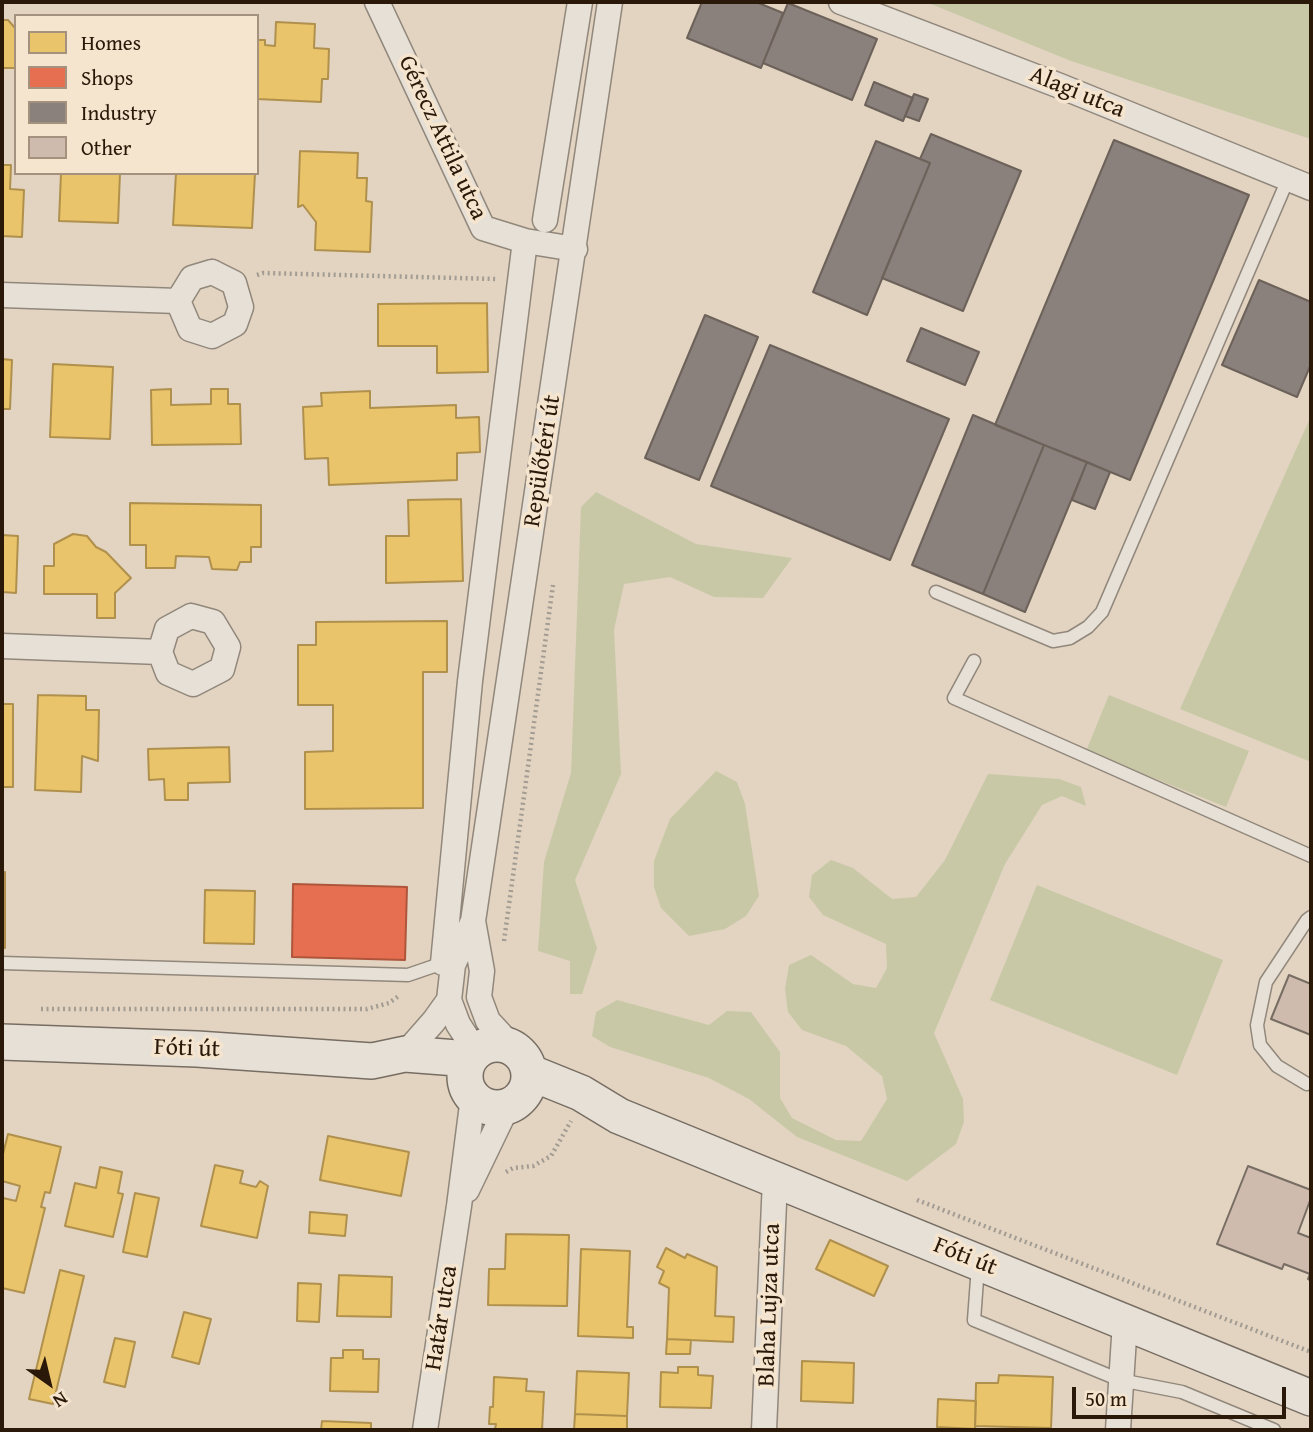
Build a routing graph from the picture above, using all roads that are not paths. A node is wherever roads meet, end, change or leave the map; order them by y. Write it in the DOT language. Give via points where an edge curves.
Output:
graph roads {
  1 [pos="377,2"];
  2 [pos="580,2"];
  3 [pos="610,2"];
  4 [pos="841,2"];
  5 [pos="1288,179"];
  6 [pos="1311,188"];
  7 [pos="545,220"];
  8 [pos="525,241"];
  9 [pos="575,248"];
  10 [pos="2,295"];
  11 [pos="178,301"];
  12 [pos="936,592"];
  13 [pos="2,646"];
  14 [pos="160,652"];
  15 [pos="974,661"];
  16 [pos="1311,856"];
  17 [pos="1311,917"];
  18 [pos="473,921"];
  19 [pos="2,963"];
  20 [pos="443,963"];
  21 [pos="449,999"];
  22 [pos="2,1042"];
  23 [pos="388,1058"];
  24 [pos="471,1073"];
  25 [pos="516,1082"];
  26 [pos="1307,1084"];
  27 [pos="775,1180"];
  28 [pos="459,1206"];
  29 [pos="978,1262"];
  30 [pos="1125,1322"];
  31 [pos="1121,1380"];
  32 [pos="1311,1398"];
  33 [pos="425,1430"];
  34 [pos="764,1430"];
  35 [pos="1118,1430"];
  36 [pos="1274,1430"];
  1 -- 8 [label="street, Gérecz Attila utca" via="483,228"];
  2 -- 7 [label="street"];
  3 -- 9 [label="street, Repülőtéri út"];
  4 -- 5 [label="street, Alagi utca"];
  5 -- 6 [label="street, Alagi utca"];
  5 -- 12 [label="lane" via="1102,612 1070,638 1053,641"];
  7 -- 8 [label="lane"];
  8 -- 9 [label="street, Gérecz Attila utca"];
  8 -- 20 [label="street" via="470,681"];
  9 -- 18 [label="street, Repülőtéri út"];
  10 -- 11 [label="street"];
  11 -- 11 [label="street" via="192,278 212,272 234,284 241,307 234,324 212,336 190,330"];
  13 -- 14 [label="street"];
  15 -- 16 [label="lane" via="954,698"];
  17 -- 26 [label="lane" via="1266,982 1257,1026 1260,1045 1277,1066"];
  18 -- 21 [label="street, Repülőtéri út" via="453,965"];
  18 -- 25 [label="street, Repülőtéri út" via="482,971 479,997"];
  19 -- 20 [label="lane" via="408,975"];
  21 -- 23 [label="street"];
  21 -- 24 [label="street, Repülőtéri út"];
  22 -- 23 [label="main road, Fóti út"];
  23 -- 24 [label="main road, Fóti út"];
  24 -- 25 [label="main road, Fóti út" via="482,1104 494,1108"];
  24 -- 25 [label="main road, Fóti út" via="487,1046 500,1044"];
  24 -- 28 [label="street, Határ utca"];
  25 -- 27 [label="main road, Fóti út" via="581,1093 619,1116"];
  25 -- 28 [label="street, Határ utca"];
  27 -- 29 [label="main road, Fóti út"];
  27 -- 34 [label="street, Blaha Lujza utca"];
  28 -- 33 [label="street, Határ utca"];
  29 -- 30 [label="main road, Fóti út"];
  29 -- 31 [label="lane" via="974,1320"];
  30 -- 31 [label="street"];
  30 -- 32 [label="main road, Fóti út"];
  31 -- 35 [label="street"];
  31 -- 36 [label="lane" via="1182,1392"];
}
